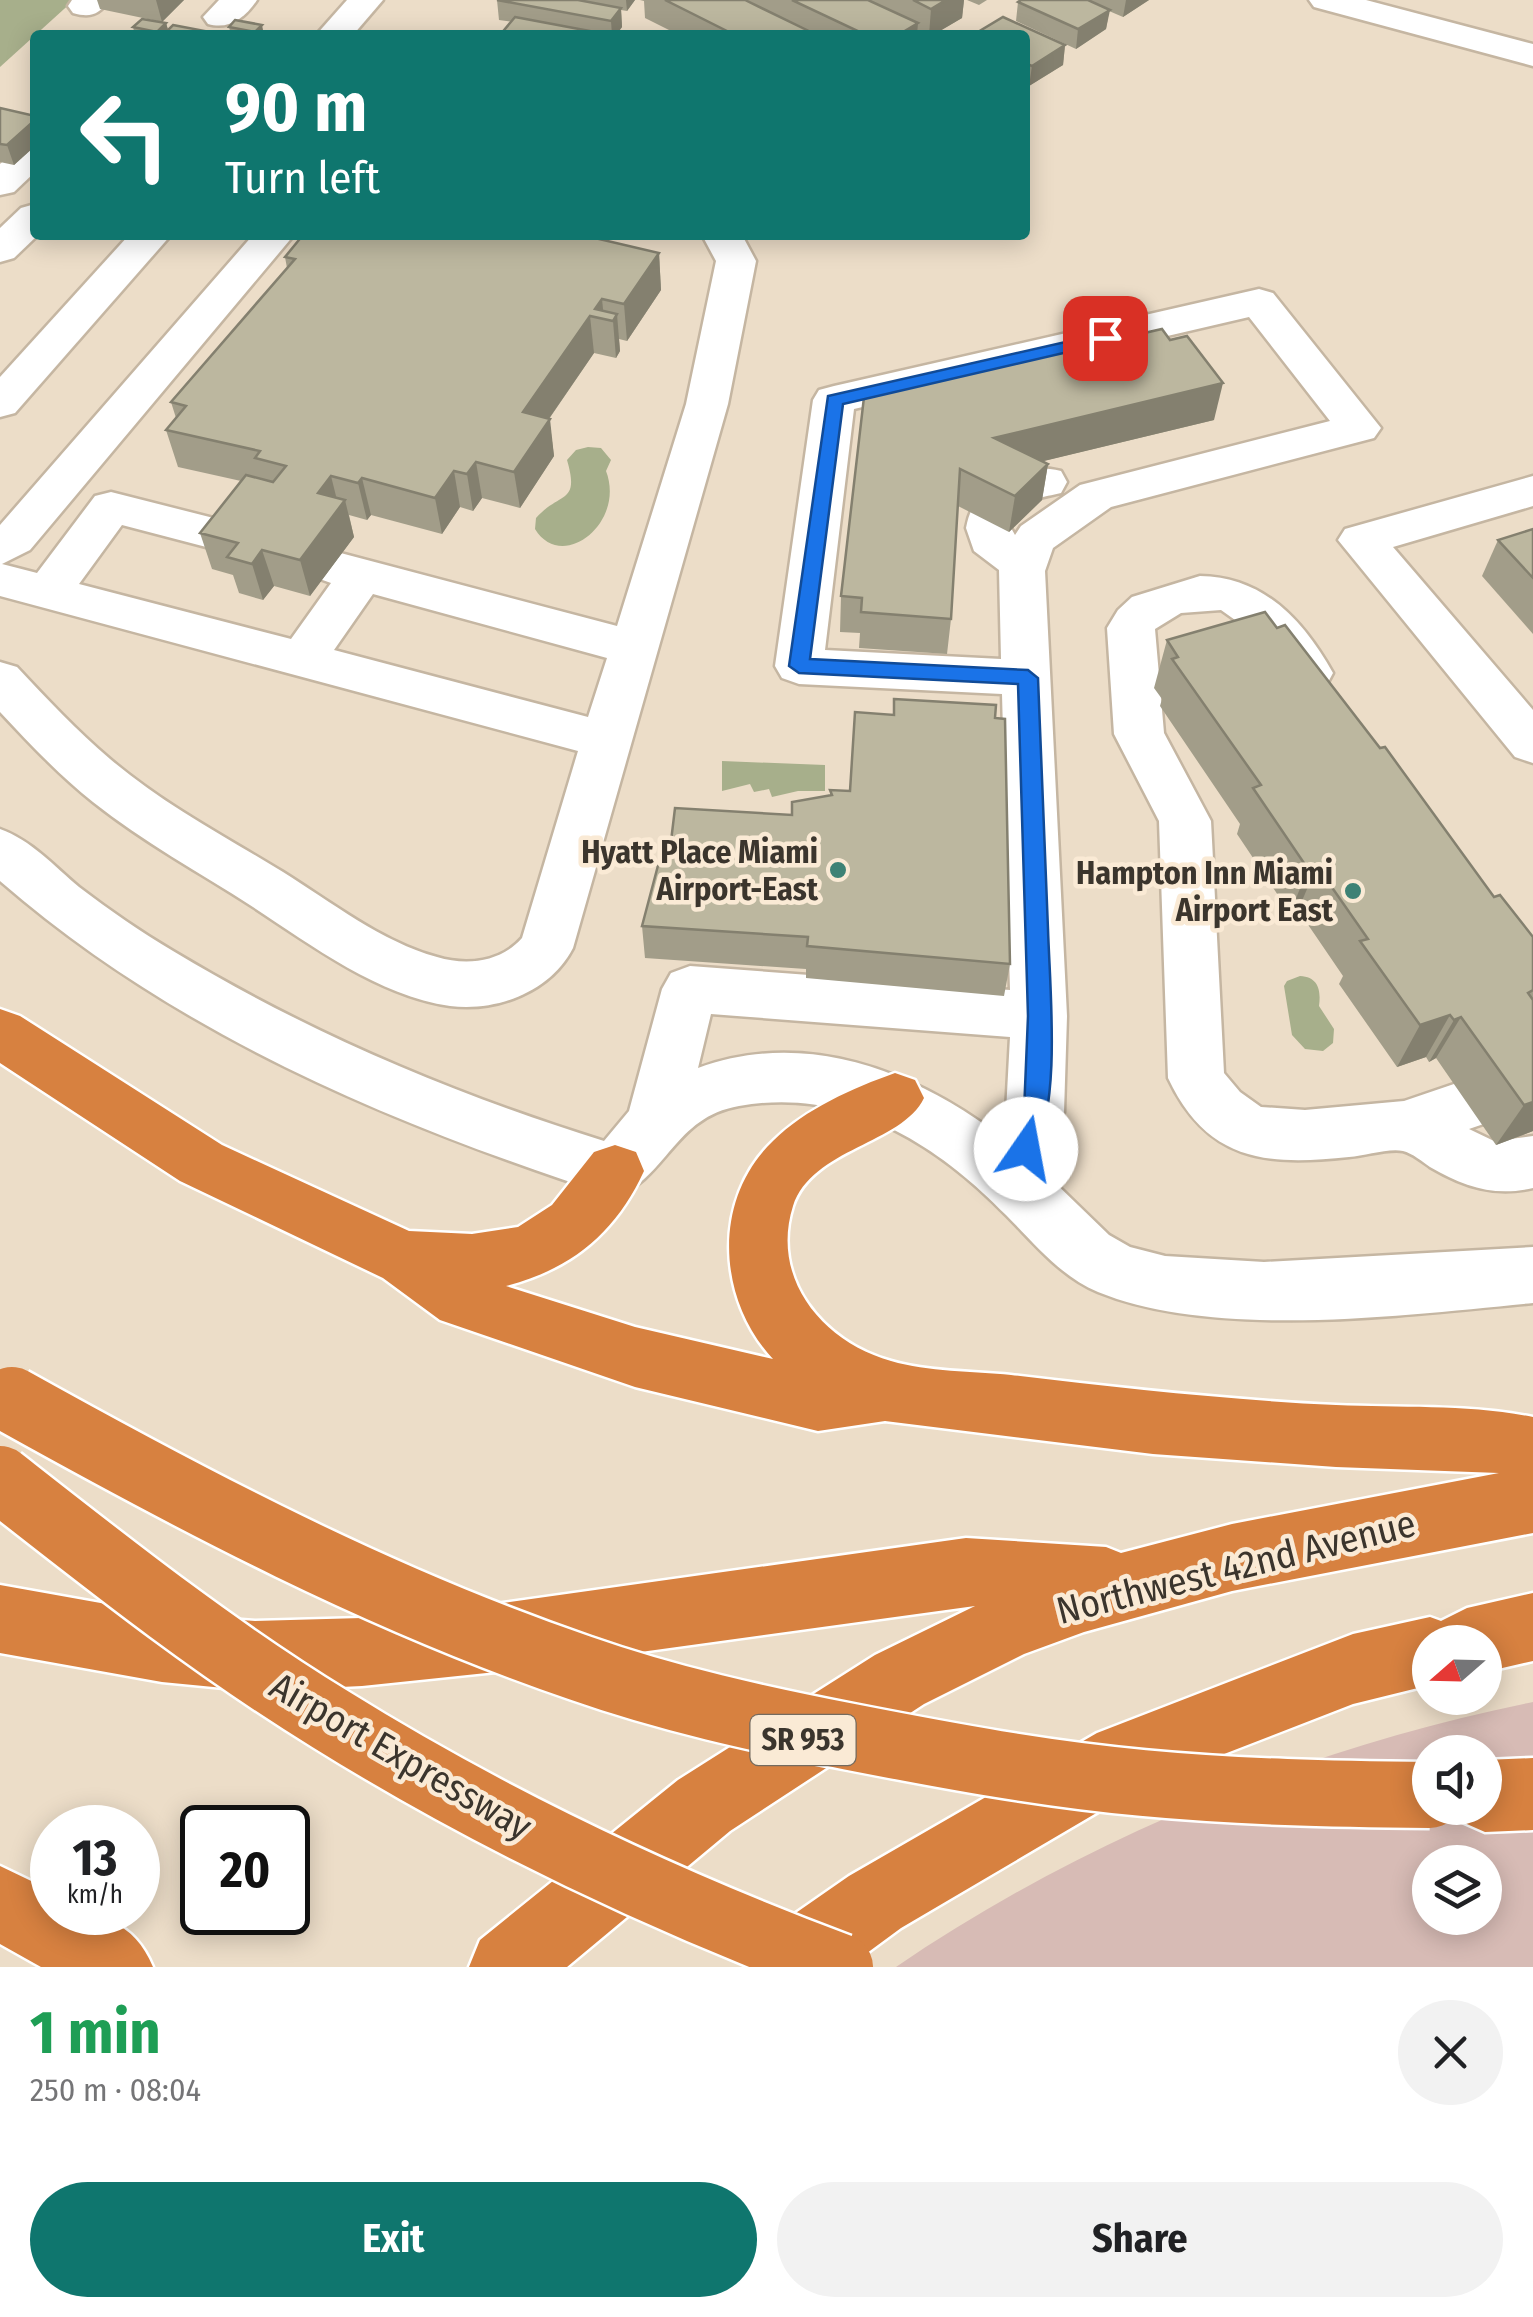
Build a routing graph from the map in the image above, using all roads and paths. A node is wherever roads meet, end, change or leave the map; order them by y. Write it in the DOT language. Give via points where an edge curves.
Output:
graph roads {
  1 [pos="366,0"];
  2 [pos="1326,0"];
  3 [pos="1425,0"];
  4 [pos="1533,28"];
  5 [pos="339,30"];
  6 [pos="1533,55"];
  7 [pos="30,157"];
  8 [pos="0,184"];
  9 [pos="30,221"];
  10 [pos="147,240"];
  11 [pos="270,240"];
  12 [pos="725,240"];
  13 [pos="0,250"];
  14 [pos="0,403"];
  15 [pos="1533,491"];
  16 [pos="53,495"];
  17 [pos="111,507"];
  18 [pos="234,538"];
  19 [pos="0,549"];
  20 [pos="0,580"];
  21 [pos="48,592"];
  22 [pos="635,648"];
  23 [pos="303,658"];
  24 [pos="1028,678"];
  25 [pos="0,680"];
  26 [pos="1340,714"];
  27 [pos="606,740"];
  28 [pos="1533,744"];
  29 [pos="0,850"];
  30 [pos="1039,1016"];
  31 [pos="0,1033"];
  32 [pos="1533,1082"];
  33 [pos="895,1098"];
  34 [pos="655,1123"];
  35 [pos="1404,1126"];
  36 [pos="1533,1162"];
  37 [pos="616,1171"];
  38 [pos="1016,1185"];
  39 [pos="404,1258"];
  40 [pos="1533,1275"];
  41 [pos="885,1391"];
  42 [pos="6,1395"];
  43 [pos="1533,1449"];
  44 [pos="0,1478"];
  45 [pos="1533,1500"];
  46 [pos="1139,1583"];
  47 [pos="0,1620"];
  48 [pos="1533,1627"];
  49 [pos="1502,1634"];
  50 [pos="1412,1655"];
  51 [pos="1412,1794"];
  52 [pos="0,1902"];
  53 [pos="112,1966"];
  54 [pos="507,1967"];
  55 [pos="784,1967"];
  56 [pos="840,1967"];
  1 -- 5 [label="street"];
  2 -- 6 [label="street"];
  3 -- 4 [label="street"];
  7 -- 8 [label="street"];
  9 -- 13 [label="street"];
  10 -- 14 [label="street"];
  11 -- 16 [label="street"];
  12 -- 22 [label="street" via="736,261 723,333"];
  15 -- 28 [label="street" via="1360,540"];
  16 -- 17 [label="street"];
  16 -- 19 [label="street"];
  17 -- 18 [label="street"];
  17 -- 21 [label="street"];
  20 -- 21 [label="street"];
  21 -- 23 [label="street"];
  22 -- 23 [label="street" via="348,570"];
  22 -- 27 [label="street"];
  23 -- 27 [label="street"];
  24 -- 24 [label="street" via="1024,565 1037,537 1096,496 1359,428 1259,302 834,400 799,666"];
  24 -- 30 [label="street"];
  25 -- 27 [label="street" via="93,773 158,823 374,952 436,980 489,982 538,961"];
  26 -- 35 [label="street" via="1248,599 1191,593 1149,608 1131,628 1139,734 1185,821 1196,1078 1218,1110 1254,1132"];
  29 -- 37 [label="street" via="108,936 252,1022 414,1101"];
  30 -- 34 [label="street" via="690,990"];
  30 -- 38 [label="street" via="1036,1112"];
  31 -- 39 [label="highway" via="202,1163"];
  32 -- 35 [label="street"];
  33 -- 34 [label="street" via="831,1079 754,1079 688,1096"];
  33 -- 38 [label="street" via="969,1144"];
  33 -- 41 [label="highway" via="835,1125 794,1157 770,1189 759,1235 770,1300 796,1339"];
  34 -- 37 [label="street"];
  35 -- 36 [label="street" via="1478,1165"];
  37 -- 39 [label="highway" via="581,1220 537,1251 480,1264"];
  38 -- 40 [label="street" via="1100,1263 1172,1285 1330,1288"];
  39 -- 41 [label="highway" via="462,1300 635,1358 818,1400"];
  41 -- 43 [label="highway" via="1136,1422 1490,1440"];
  42 -- 51 [label="highway, bridge" via="273,1541 433,1614 582,1669 726,1709 956,1756 1142,1783"];
  44 -- 56 [label="highway, Airport Expressway, bridge" via="259,1674 410,1768 576,1856"];
  45 -- 46 [label="highway, Northwest 42nd Avenue / SR 953"];
  46 -- 47 [label="highway" via="966,1572 496,1638 256,1656 162,1648"];
  46 -- 54 [label="highway, Northwest 42nd Avenue / SR 953" via="993,1632 842,1714 682,1820"];
  48 -- 49 [label="highway"];
  50 -- 55 [label="highway" via="1354,1669 1122,1758 875,1902"];
  52 -- 53 [label="highway"];
}
